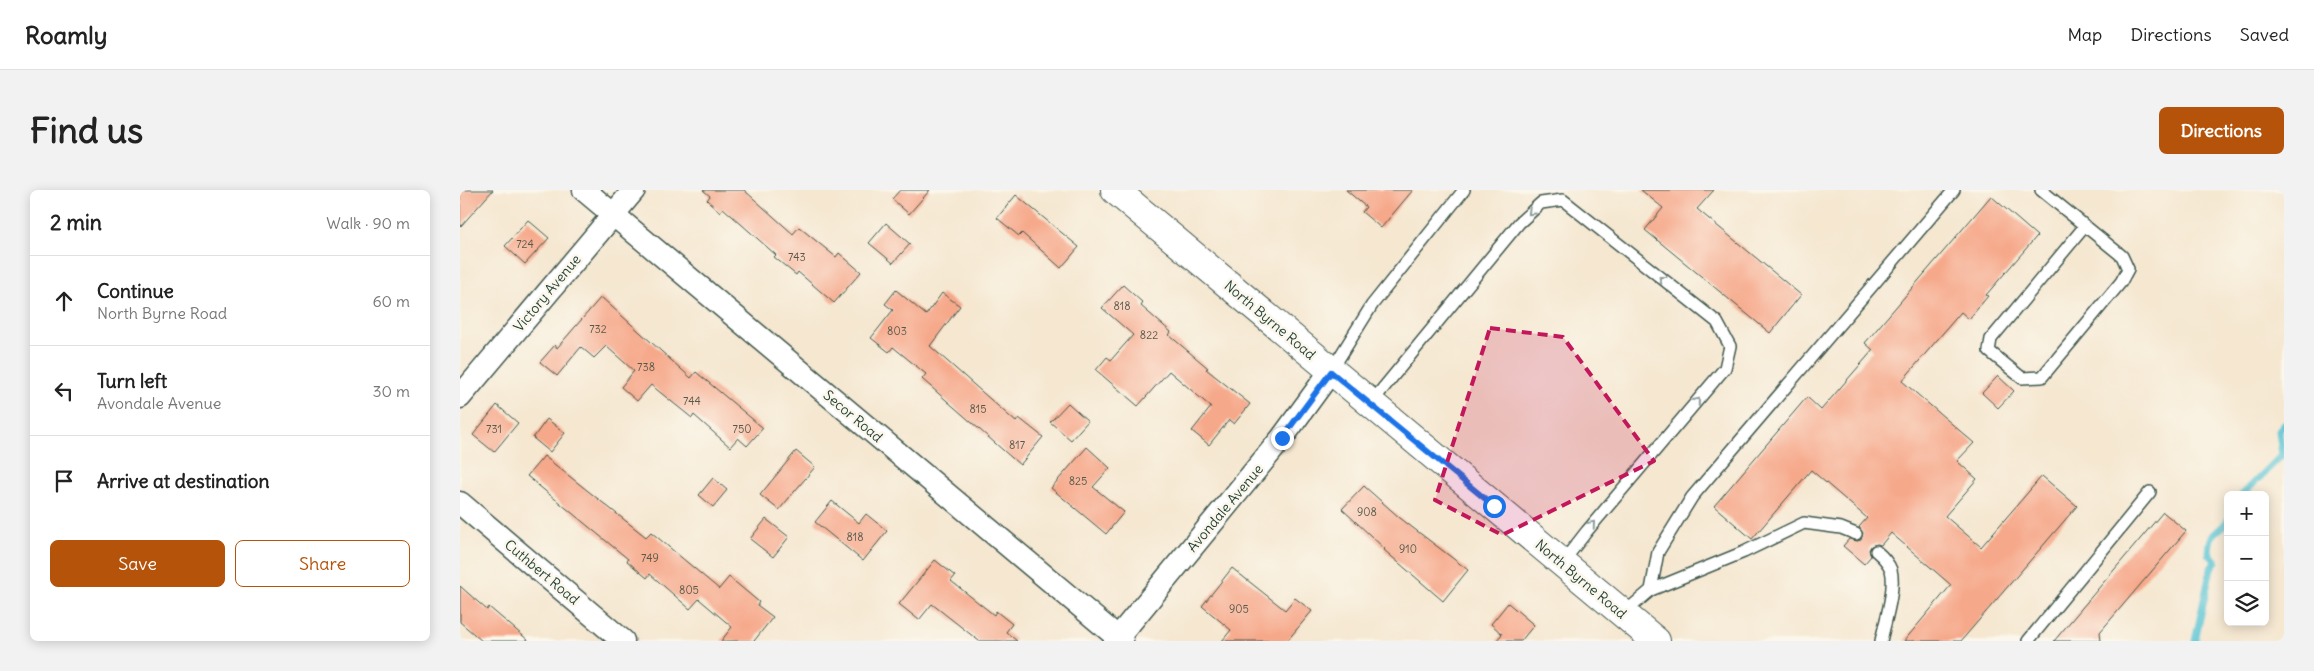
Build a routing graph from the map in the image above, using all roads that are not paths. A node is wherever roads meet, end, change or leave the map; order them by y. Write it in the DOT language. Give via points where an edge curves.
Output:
graph roads {
  1 [pos="584,190"];
  2 [pos="634,190"];
  3 [pos="1115,190"];
  4 [pos="1464,190"];
  5 [pos="1954,190"];
  6 [pos="2041,190"];
  7 [pos="613,214"];
  8 [pos="2084,226"];
  9 [pos="1331,372"];
  10 [pos="460,397"];
  11 [pos="1370,404"];
  12 [pos="2150,492"];
  13 [pos="460,503"];
  14 [pos="1856,534"];
  15 [pos="1876,551"];
  16 [pos="1562,563"];
  17 [pos="1651,590"];
  18 [pos="1623,614"];
  19 [pos="1119,640"];
  20 [pos="623,641"];
  21 [pos="1656,641"];
  22 [pos="1881,641"];
  23 [pos="2028,641"];
  1 -- 7 [label="street, Secor Road"];
  2 -- 7 [label="street, Victory Avenue"];
  3 -- 9 [label="main road, North Byrne Road"];
  4 -- 9 [label="lane" via="1372,305"];
  5 -- 17 [label="lane" via="1692,497 1658,552"];
  6 -- 8 [label="lane"];
  7 -- 10 [label="street, Victory Avenue"];
  7 -- 19 [label="street, Secor Road"];
  8 -- 8 [label="lane" via="2122,256 2128,269 2121,282 2042,377 2022,378 1989,351 1991,339"];
  9 -- 11 [label="main road, North Byrne Road"];
  9 -- 19 [label="street, Avondale Avenue" via="1282,438"];
  11 -- 16 [label="main road, North Byrne Road"];
  16 -- 11 [label="lane, one-way" via="1725,368 1730,346 1717,322 1563,200 1541,203 1519,223"];
  12 -- 23 [label="lane"];
  13 -- 20 [label="street, Cuthbert Road"];
  14 -- 17 [label="lane" via="1841,528 1804,523"];
  15 -- 22 [label="lane" via="1892,572"];
  16 -- 18 [label="main road, North Byrne Road"];
  17 -- 18 [label="lane"];
  18 -- 21 [label="main road, North Byrne Road"];
}
